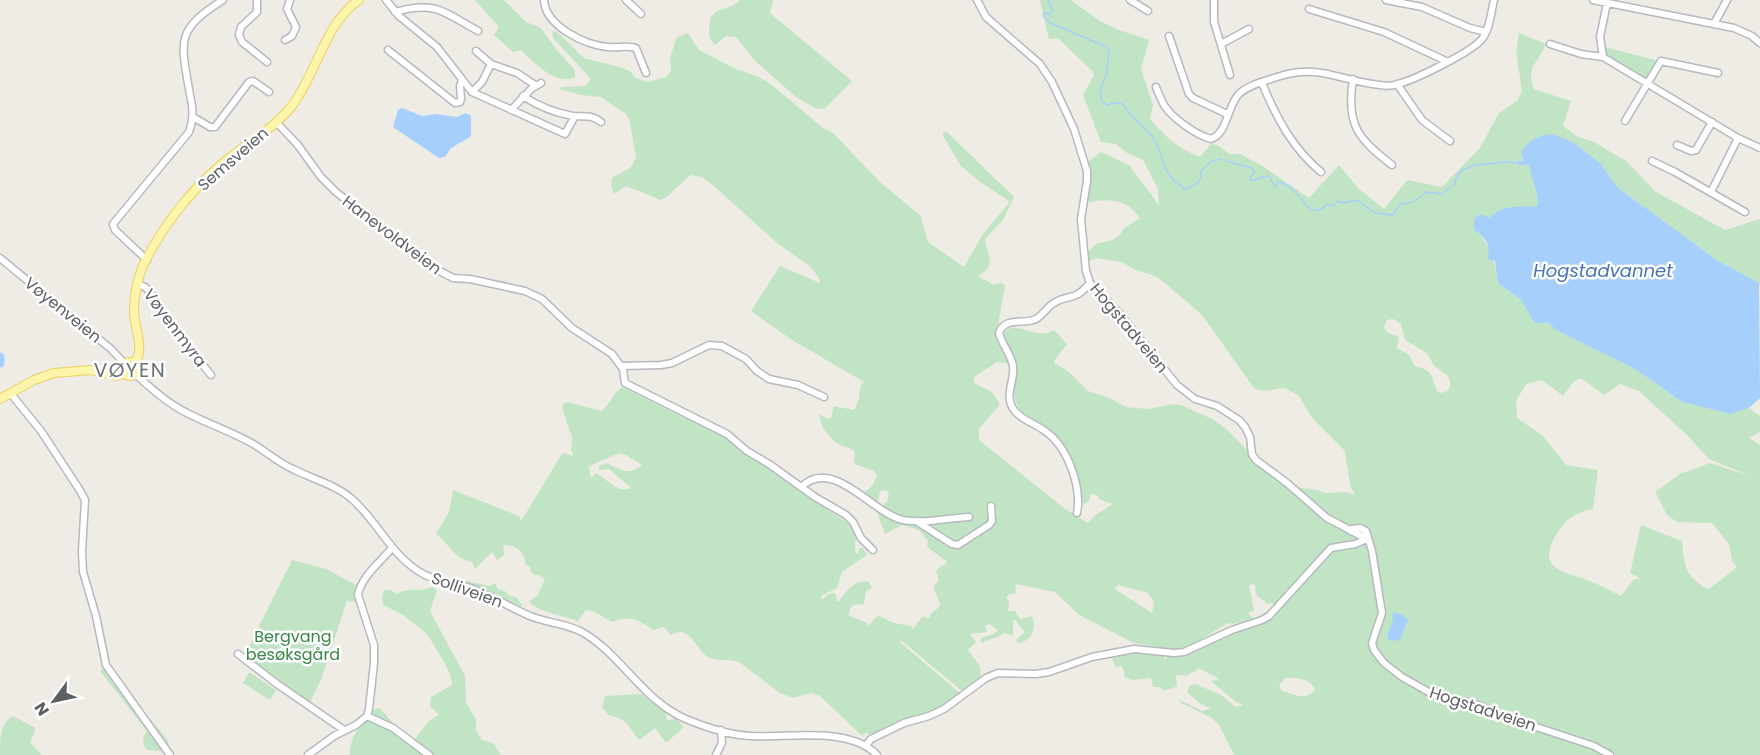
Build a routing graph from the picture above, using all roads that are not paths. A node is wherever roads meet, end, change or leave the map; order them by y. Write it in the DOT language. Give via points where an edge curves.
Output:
graph roads {
  1 [pos="223,0"];
  2 [pos="257,0"];
  3 [pos="290,0"];
  4 [pos="358,0"];
  5 [pos="386,0"];
  6 [pos="544,0"];
  7 [pos="626,0"];
  8 [pos="977,0"];
  9 [pos="1130,0"];
  10 [pos="1214,0"];
  11 [pos="1386,0"];
  12 [pos="1494,0"];
  13 [pos="1593,0"];
  14 [pos="1727,0"];
  15 [pos="1607,3"];
  16 [pos="1628,4"];
  17 [pos="1309,9"];
  18 [pos="1148,11"];
  19 [pos="395,12"];
  20 [pos="641,14"];
  21 [pos="1714,24"];
  22 [pos="1249,29"];
  23 [pos="477,31"];
  24 [pos="1486,32"];
  25 [pos="1169,36"];
  26 [pos="285,40"];
  27 [pos="1760,43"];
  28 [pos="1221,44"];
  29 [pos="1550,44"];
  30 [pos="388,50"];
  31 [pos="476,51"];
  32 [pos="1603,57"];
  33 [pos="267,62"];
  34 [pos="1446,62"];
  35 [pos="491,64"];
  36 [pos="646,73"];
  37 [pos="1718,73"];
  38 [pos="1230,75"];
  39 [pos="1353,79"];
  40 [pos="462,80"];
  41 [pos="1262,83"];
  42 [pos="1397,84"];
  43 [pos="1647,85"];
  44 [pos="1155,87"];
  45 [pos="269,92"];
  46 [pos="472,92"];
  47 [pos="523,96"];
  48 [pos="511,110"];
  49 [pos="1227,114"];
  50 [pos="575,116"];
  51 [pos="193,117"];
  52 [pos="1625,121"];
  53 [pos="276,122"];
  54 [pos="601,122"];
  55 [pos="1712,122"];
  56 [pos="1738,138"];
  57 [pos="1450,141"];
  58 [pos="1677,145"];
  59 [pos="1760,148"];
  60 [pos="1652,161"];
  61 [pos="1392,165"];
  62 [pos="1321,172"];
  63 [pos="1710,192"];
  64 [pos="1745,212"];
  65 [pos="0,258"];
  66 [pos="147,260"];
  67 [pos="1090,283"];
  68 [pos="137,284"];
  69 [pos="130,364"];
  70 [pos="621,366"];
  71 [pos="124,373"];
  72 [pos="135,374"];
  73 [pos="211,375"];
  74 [pos="11,394"];
  75 [pos="824,398"];
  76 [pos="0,399"];
  77 [pos="801,487"];
  78 [pos="991,506"];
  79 [pos="1077,513"];
  80 [pos="969,517"];
  81 [pos="916,521"];
  82 [pos="1367,539"];
  83 [pos="392,548"];
  84 [pos="873,550"];
  85 [pos="238,654"];
  86 [pos="367,716"];
  87 [pos="345,730"];
  88 [pos="721,730"];
  89 [pos="866,745"];
  90 [pos="170,755"];
  91 [pos="308,755"];
  92 [pos="429,755"];
  93 [pos="717,755"];
  94 [pos="877,755"];
  95 [pos="1610,755"];
  1 -- 51 [label="street" via="197,16 184,35"];
  2 -- 33 [label="street" via="257,12 241,27 239,35"];
  3 -- 26 [label="street" via="287,9 296,28"];
  4 -- 53 [label="main road, Semsveien" via="337,20 308,81"];
  5 -- 19 [label="street"];
  6 -- 36 [label="street" via="548,15 576,38 599,45 636,48"];
  7 -- 20 [label="street"];
  8 -- 67 [label="street, Hogstadveien" via="986,17 1040,64 1074,129 1087,171 1081,219"];
  9 -- 18 [label="street"];
  10 -- 28 [label="street" via="1213,14"];
  11 -- 24 [label="street" via="1422,7"];
  12 -- 24 [label="street"];
  13 -- 15 [label="street"];
  14 -- 21 [label="street"];
  15 -- 16 [label="street"];
  15 -- 32 [label="street" via="1600,37"];
  16 -- 21 [label="street"];
  17 -- 34 [label="street" via="1384,32"];
  19 -- 23 [label="street" via="418,3 434,3"];
  19 -- 40 [label="street" via="437,46"];
  21 -- 27 [label="street" via="1743,32"];
  22 -- 28 [label="street"];
  24 -- 34 [label="street" via="1474,47"];
  25 -- 49 [label="street" via="1189,94"];
  28 -- 38 [label="street"];
  29 -- 32 [label="street"];
  30 -- 40 [label="street" via="455,103 461,99"];
  31 -- 35 [label="street"];
  32 -- 43 [label="street"];
  34 -- 42 [label="street"];
  35 -- 46 [label="street"];
  35 -- 47 [label="street" via="538,84"];
  37 -- 43 [label="street" via="1661,61"];
  39 -- 41 [label="street" via="1309,71"];
  39 -- 42 [label="street" via="1379,85"];
  39 -- 61 [label="street" via="1350,98 1354,124 1371,148"];
  40 -- 46 [label="street"];
  41 -- 49 [label="street" via="1240,93"];
  41 -- 62 [label="street" via="1290,139"];
  42 -- 57 [label="street" via="1422,120"];
  43 -- 52 [label="street"];
  43 -- 55 [label="street"];
  44 -- 49 [label="street" via="1173,115 1207,139 1219,134"];
  45 -- 51 [label="street" via="254,81 249,82 215,127"];
  46 -- 48 [label="street"];
  47 -- 48 [label="street"];
  47 -- 50 [label="street"];
  48 -- 50 [label="street" via="565,135"];
  50 -- 54 [label="street" via="590,116"];
  51 -- 66 [label="street" via="185,139 113,224"];
  53 -- 66 [label="main road, Semsveien" via="228,159 193,194"];
  53 -- 70 [label="street, Hanevoldveien" via="336,192 432,267 453,278 533,294 572,328 612,354"];
  55 -- 56 [label="street"];
  55 -- 58 [label="street" via="1696,150"];
  56 -- 59 [label="street"];
  56 -- 63 [label="street"];
  60 -- 63 [label="street"];
  63 -- 64 [label="street"];
  65 -- 69 [label="street, Vøyenveien"];
  66 -- 68 [label="main road, Semsveien"];
  67 -- 79 [label="street" via="1076,297 1054,303 1034,320 1007,323 999,333 1013,366 1011,405 1062,448 1075,479"];
  67 -- 82 [label="street, Hogstadveien" via="1177,385 1195,399 1217,406 1239,420 1250,437 1256,460 1327,518"];
  68 -- 69 [label="main road, Semsveien" via="134,312 140,354"];
  68 -- 73 [label="street, Vøyenmyra" via="150,292 166,319"];
  69 -- 71 [label="main road" via="123,369"];
  69 -- 72 [label="main road" via="137,369"];
  70 -- 75 [label="street" via="672,363 709,345 722,346 769,379 798,385"];
  70 -- 77 [label="street, Hanevoldveien" via="628,386 727,434"];
  71 -- 72 [label="main road"];
  71 -- 74 [label="main road" via="110,376 84,369 54,373"];
  72 -- 83 [label="street, Solliveien" via="185,412 354,500"];
  74 -- 76 [label="main road"];
  74 -- 90 [label="street" via="85,500 83,572 106,664"];
  77 -- 81 [label="street" via="813,478 828,478 865,496 890,515"];
  77 -- 84 [label="street, Hanevoldveien" via="846,515"];
  78 -- 81 [label="street" via="989,525 958,545"];
  80 -- 81 [label="street"];
  82 -- 89 [label="street" via="1331,548 1269,616 1189,651 1134,649 1043,673 998,673 944,709 904,723"];
  82 -- 95 [label="street, Hogstadveien" via="1382,613 1372,643 1384,663 1434,695 1473,703"];
  83 -- 86 [label="street" via="359,588 374,645"];
  83 -- 88 [label="street, Solliveien" via="433,579 474,589 530,616 584,633 671,711"];
  85 -- 87 [label="street"];
  86 -- 87 [label="street"];
  86 -- 92 [label="street" via="393,728"];
  87 -- 91 [label="street"];
  88 -- 89 [label="street, Solliveien" via="749,736 840,738"];
  88 -- 93 [label="street" via="722,743"];
  89 -- 94 [label="street, Solliveien"];
}
